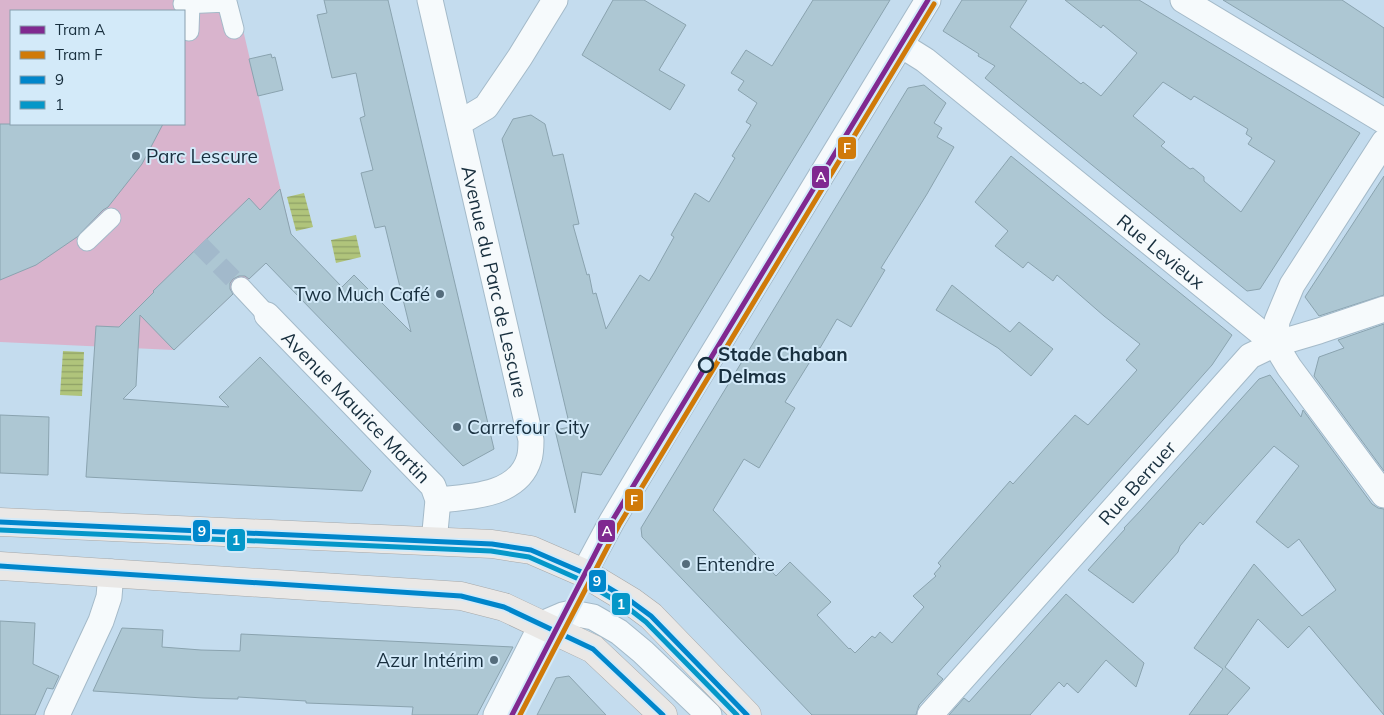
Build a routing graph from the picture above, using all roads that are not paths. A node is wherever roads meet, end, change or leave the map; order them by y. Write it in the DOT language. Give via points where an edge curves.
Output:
graph roads {
  1 [pos="430,0"];
  2 [pos="555,0"];
  3 [pos="928,0"];
  4 [pos="1183,0"];
  5 [pos="234,29"];
  6 [pos="189,31"];
  7 [pos="901,45"];
  8 [pos="1384,121"];
  9 [pos="459,124"];
  10 [pos="1384,142"];
  11 [pos="240,287"];
  12 [pos="1384,309"];
  13 [pos="267,315"];
  14 [pos="1275,344"];
  15 [pos="1384,495"];
  16 [pos="438,500"];
  17 [pos="0,522"];
  18 [pos="434,542"];
  19 [pos="0,566"];
  20 [pos="111,572"];
  21 [pos="584,573"];
  22 [pos="542,624"];
  23 [pos="58,715"];
  24 [pos="496,715"];
  25 [pos="663,715"];
  26 [pos="709,715"];
  27 [pos="747,715"];
  28 [pos="930,715"];
  1 -- 9 [label="street, Avenue du Parc de Lescure"];
  2 -- 9 [label="street" via="486,107"];
  3 -- 7 [label="street"];
  4 -- 8 [label="street"];
  5 -- 6 [label="street" via="227,2 186,4"];
  7 -- 14 [label="street, Rue Levieux" via="926,60"];
  7 -- 21 [label="street" via="670,424"];
  9 -- 16 [label="street, Avenue du Parc de Lescure" via="531,440 525,469 500,490 479,496"];
  10 -- 14 [label="street" via="1292,285 1277,321"];
  11 -- 13 [label="street, Avenue Maurice Martin"];
  12 -- 14 [label="street, Rue Berruer"];
  13 -- 16 [label="street, Avenue Maurice Martin" via="433,486"];
  14 -- 15 [label="street, Rue Levieux"];
  14 -- 28 [label="street, Rue Berruer" via="1250,356"];
  16 -- 18 [label="street, Avenue Maurice Martin"];
  17 -- 18 [label="main road"];
  18 -- 21 [label="main road" via="492,544 531,550"];
  19 -- 20 [label="main road"];
  20 -- 22 [label="main road" via="461,596 504,607"];
  20 -- 23 [label="street" via="109,597 101,620"];
  21 -- 27 [label="main road" via="651,616"];
  22 -- 24 [label="street"];
  22 -- 25 [label="main road" via="593,649"];
  22 -- 26 [label="street" via="572,613 606,624 643,652"];
}
